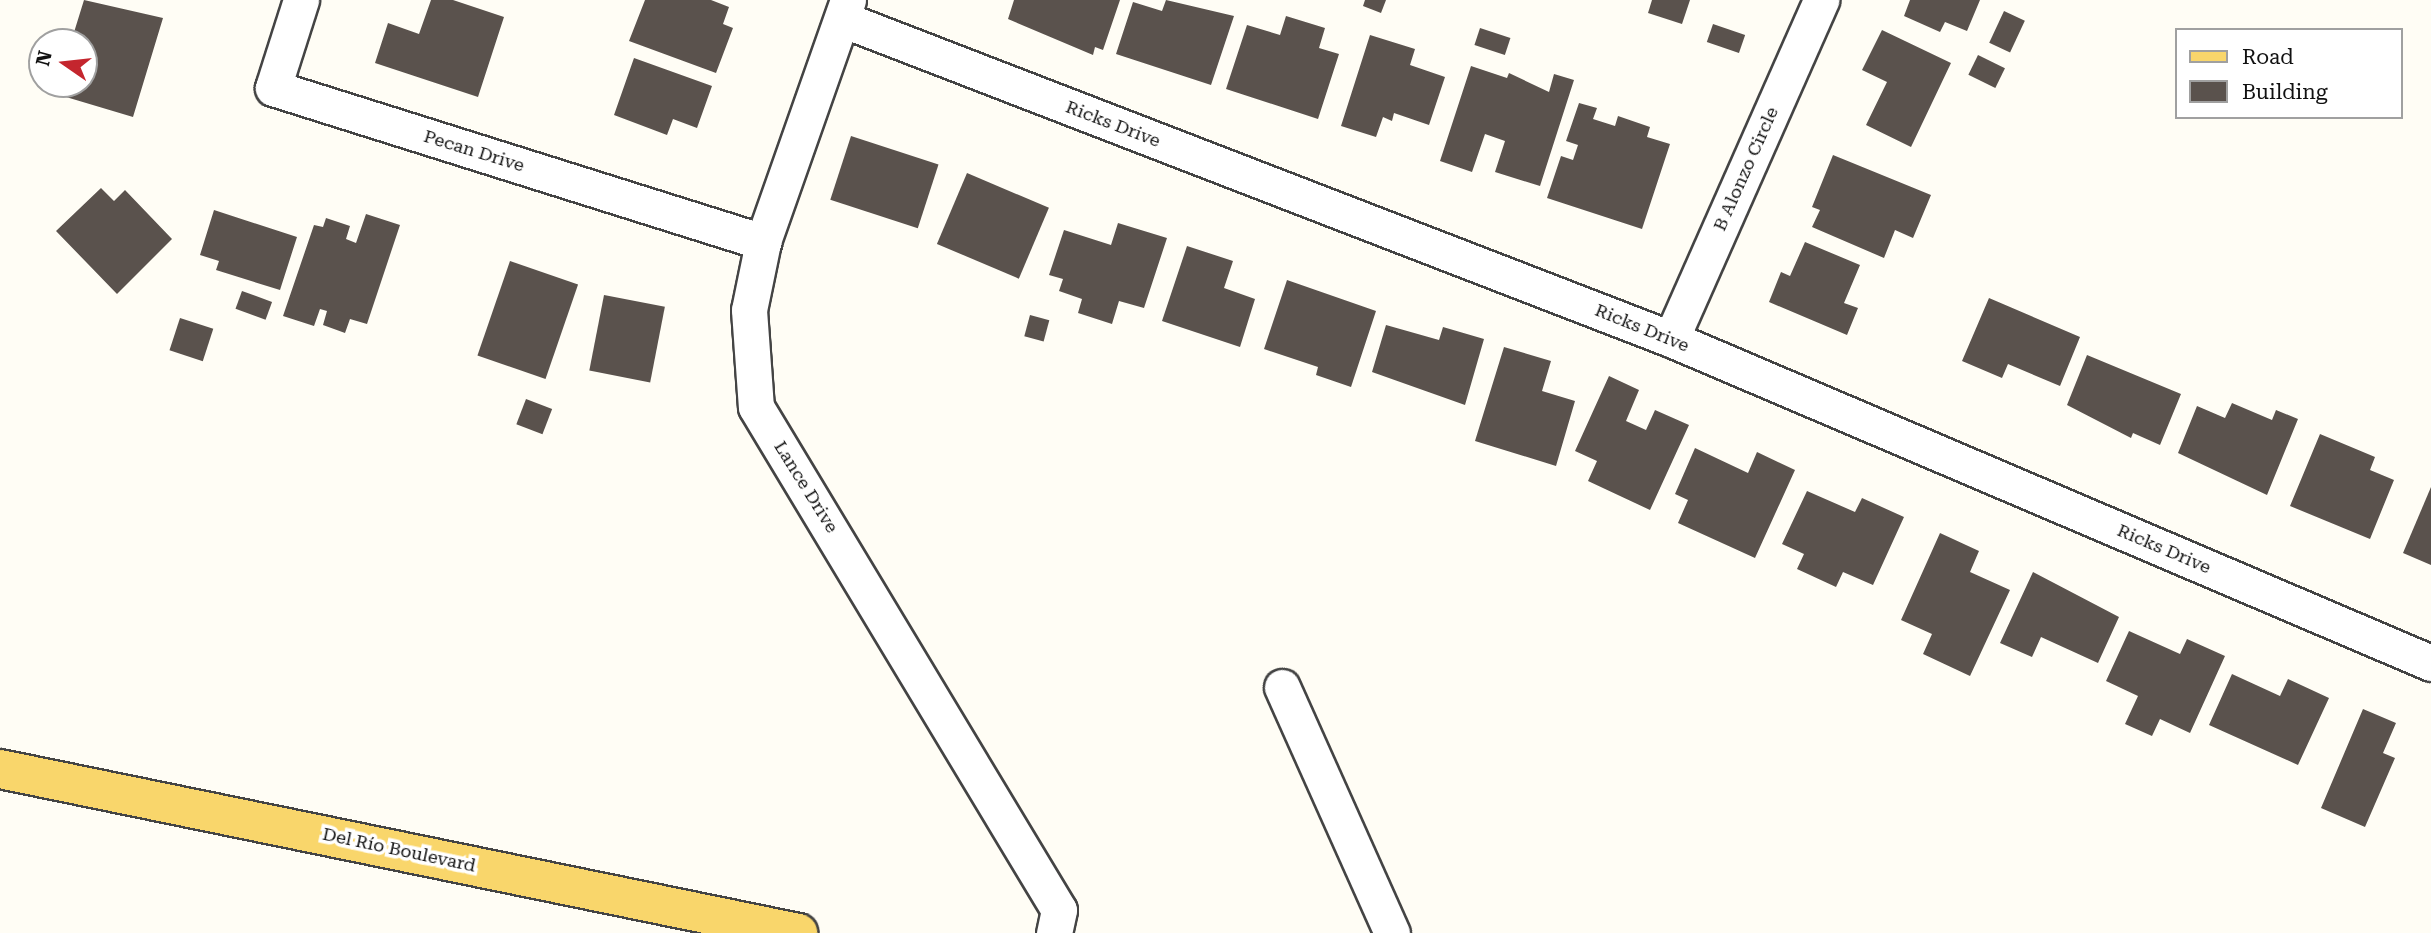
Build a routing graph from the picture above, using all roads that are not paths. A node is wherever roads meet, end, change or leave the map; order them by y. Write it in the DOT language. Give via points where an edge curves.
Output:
graph roads {
  1 [pos="301,0"];
  2 [pos="1821,0"];
  3 [pos="845,10"];
  4 [pos="763,242"];
  5 [pos="1671,339"];
  6 [pos="2431,663"];
  7 [pos="1282,687"];
  8 [pos="0,769"];
  9 [pos="798,933"];
  10 [pos="1054,933"];
  11 [pos="1392,933"];
  1 -- 4 [label="street, Pecan Drive" via="273,88"];
  2 -- 5 [label="street, B Alonzo Circle"];
  3 -- 4 [label="street, Lance Drive"];
  3 -- 5 [label="street, Ricks Drive"];
  4 -- 10 [label="street, Lance Drive" via="749,310 756,407 1059,910"];
  5 -- 6 [label="street, Ricks Drive"];
  7 -- 11 [label="street"];
  8 -- 9 [label="main road, Del Río Boulevard"];
}
